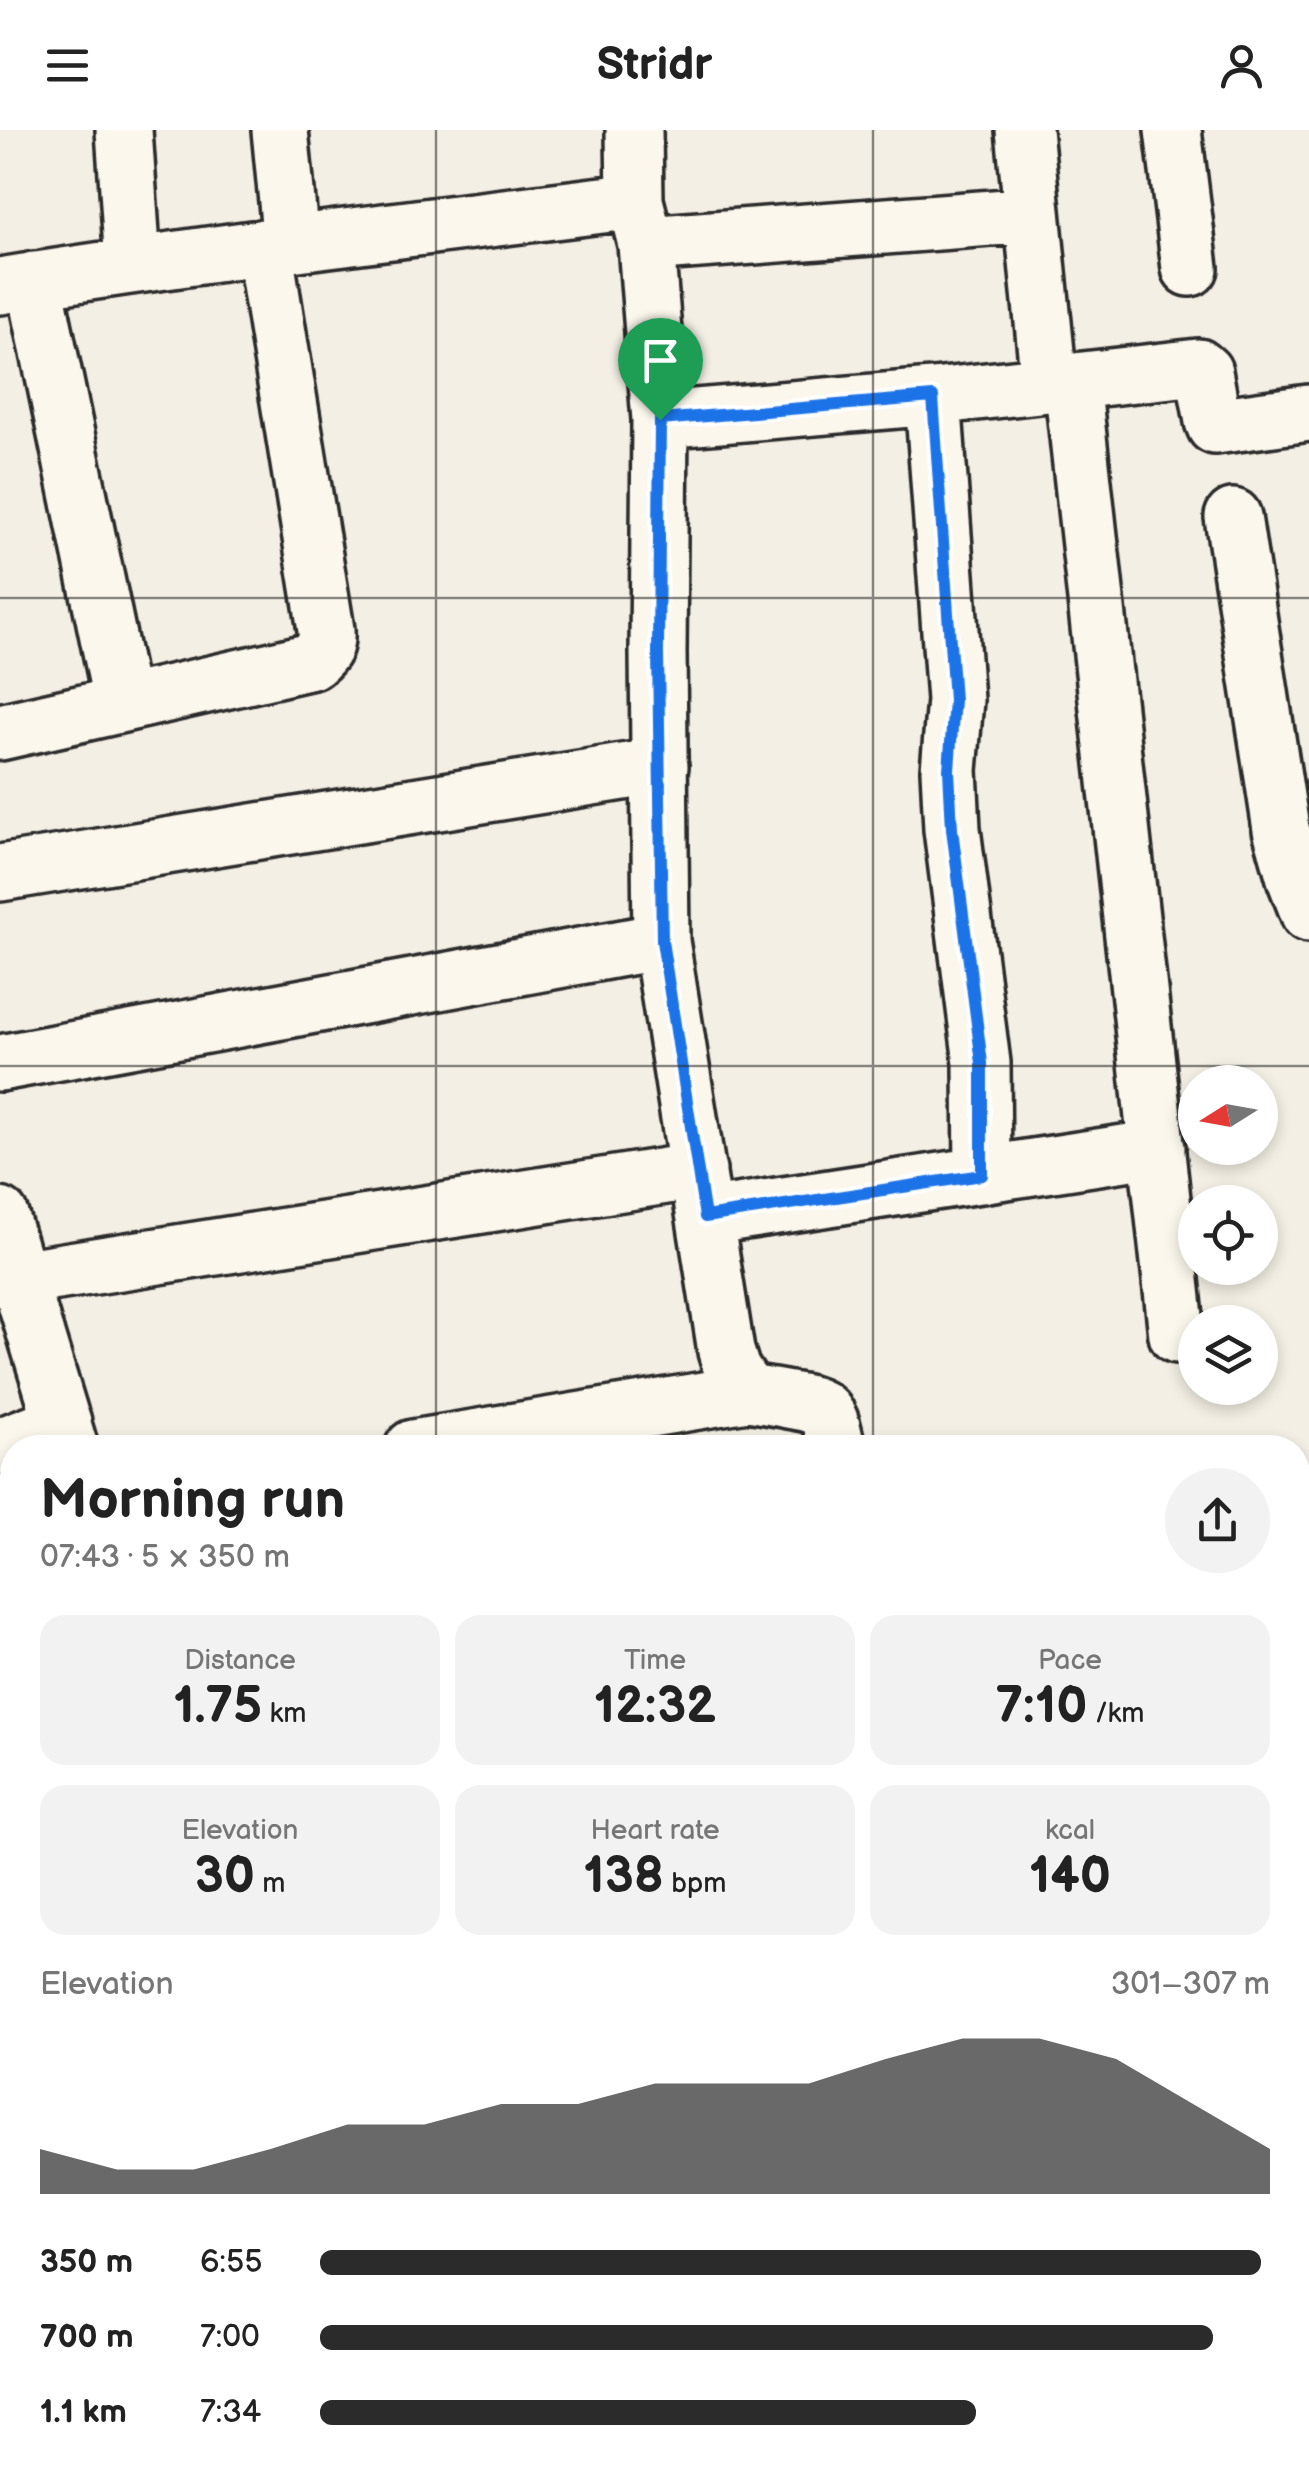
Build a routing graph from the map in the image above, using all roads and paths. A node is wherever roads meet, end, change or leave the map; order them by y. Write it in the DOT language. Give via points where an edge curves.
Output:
graph roads {
  1 [pos="124,130"];
  2 [pos="280,130"];
  3 [pos="634,130"];
  4 [pos="1024,130"];
  5 [pos="1173,130"];
  6 [pos="1032,215"];
  7 [pos="640,222"];
  8 [pos="277,245"];
  9 [pos="133,264"];
  10 [pos="1190,268"];
  11 [pos="17,283"];
  12 [pos="1061,383"];
  13 [pos="933,397"];
  14 [pos="1309,413"];
  15 [pos="660,420"];
  16 [pos="1233,517"];
  17 [pos="122,704"];
  18 [pos="0,732"];
  19 [pos="660,766"];
  20 [pos="0,874"];
  21 [pos="1309,914"];
  22 [pos="662,941"];
  23 [pos="0,1063"];
  24 [pos="1157,1148"];
  25 [pos="982,1175"];
  26 [pos="702,1194"];
  27 [pos="0,1216"];
  28 [pos="19,1278"];
  29 [pos="1177,1335"];
  30 [pos="747,1393"];
  31 [pos="67,1435"];
  32 [pos="492,1435"];
  33 [pos="834,1435"];
  1 -- 9 [label="street"];
  2 -- 8 [label="street"];
  3 -- 7 [label="street"];
  4 -- 6 [label="street"];
  5 -- 10 [label="street"];
  6 -- 7 [label="street"];
  6 -- 12 [label="street"];
  7 -- 8 [label="street"];
  7 -- 15 [label="street"];
  8 -- 9 [label="street"];
  8 -- 17 [label="street" via="327,643 312,662"];
  9 -- 11 [label="street"];
  11 -- 17 [label="street"];
  12 -- 13 [label="street"];
  12 -- 14 [label="street" via="1198,367 1216,426"];
  12 -- 24 [label="street"];
  13 -- 15 [label="street"];
  13 -- 25 [label="street" via="954,700 952,829 982,1063"];
  15 -- 19 [label="street"];
  16 -- 21 [label="street" via="1281,829"];
  17 -- 18 [label="street"];
  19 -- 20 [label="street"];
  19 -- 22 [label="street"];
  22 -- 23 [label="street"];
  22 -- 26 [label="street"];
  24 -- 25 [label="street"];
  24 -- 29 [label="street"];
  25 -- 26 [label="street"];
  26 -- 28 [label="street"];
  26 -- 30 [label="street" via="726,1350"];
  27 -- 28 [label="street"];
  28 -- 31 [label="street"];
  30 -- 32 [label="street"];
  30 -- 33 [label="street" via="815,1404"];
}
